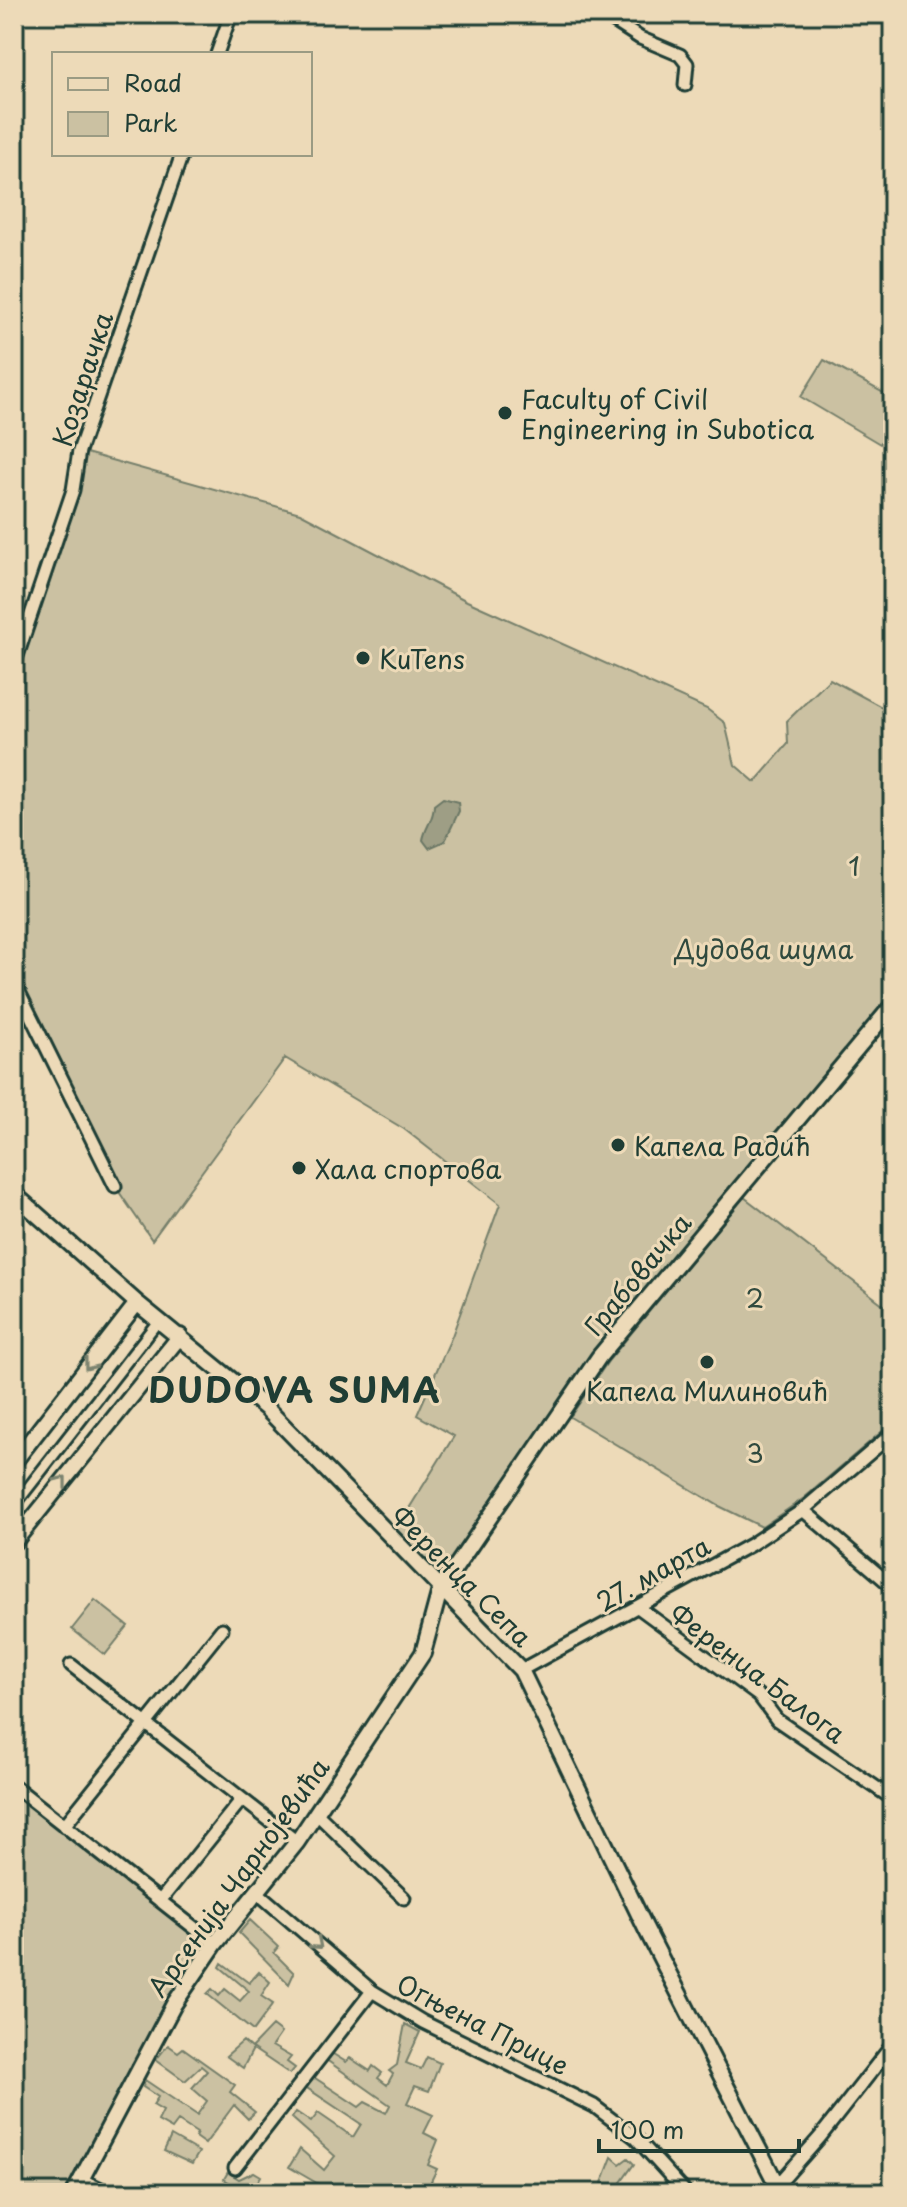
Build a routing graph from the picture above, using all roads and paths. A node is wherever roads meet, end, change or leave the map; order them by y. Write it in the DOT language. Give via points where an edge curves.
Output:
graph roads {
  1 [pos="231,14"];
  2 [pos="603,14"];
  3 [pos="218,52"];
  4 [pos="685,85"];
  5 [pos="181,156"];
  6 [pos="14,665"];
  7 [pos="14,982"];
  8 [pos="893,1005"];
  9 [pos="115,1186"];
  10 [pos="14,1194"];
  11 [pos="137,1303"];
  12 [pos="159,1320"];
  13 [pos="180,1336"];
  14 [pos="893,1433"];
  15 [pos="14,1462"];
  16 [pos="14,1506"];
  17 [pos="803,1510"];
  18 [pos="14,1542"];
  19 [pos="893,1587"];
  20 [pos="440,1590"];
  21 [pos="638,1607"];
  22 [pos="222,1629"];
  23 [pos="71,1665"];
  24 [pos="521,1670"];
  25 [pos="146,1724"];
  26 [pos="14,1786"];
  27 [pos="242,1799"];
  28 [pos="893,1799"];
  29 [pos="316,1813"];
  30 [pos="64,1826"];
  31 [pos="297,1842"];
  32 [pos="258,1893"];
  33 [pos="404,1898"];
  34 [pos="160,1901"];
  35 [pos="215,1944"];
  36 [pos="372,1991"];
  37 [pos="893,2044"];
  38 [pos="235,2168"];
  39 [pos="77,2186"];
  40 [pos="774,2191"];
  41 [pos="109,2193"];
  42 [pos="686,2193"];
  1 -- 3 [label="street"];
  2 -- 4 [label="street" via="680,55 687,64"];
  5 -- 6 [label="street, Козарачка" via="79,451 73,490"];
  7 -- 9 [label="street"];
  8 -- 20 [label="street, Грабовачка" via="599,1357"];
  10 -- 11 [label="street, Ференца Сепа"];
  11 -- 12 [label="street, Ференца Сепа"];
  11 -- 15 [label="street, one-way"];
  12 -- 13 [label="street, Ференца Сепа"];
  12 -- 16 [label="street"];
  18 -- 13 [label="street, one-way"];
  13 -- 20 [label="street, Ференца Сепа" via="266,1408"];
  14 -- 17 [label="street, 27. марта"];
  17 -- 19 [label="street"];
  17 -- 21 [label="street, 27. марта"];
  20 -- 24 [label="street, Ференца Сепа"];
  20 -- 29 [label="street, Арсенија Чарнојевића" via="423,1653"];
  21 -- 24 [label="street, 27. марта"];
  21 -- 28 [label="street, Ференца Балога" via="759,1696 777,1720"];
  22 -- 25 [label="street"];
  23 -- 25 [label="street"];
  24 -- 40 [label="street, Ференца Сепа"];
  25 -- 27 [label="street"];
  25 -- 30 [label="street"];
  26 -- 30 [label="street"];
  27 -- 31 [label="street"];
  27 -- 34 [label="street"];
  29 -- 31 [label="street, Арсенија Чарнојевића"];
  29 -- 33 [label="street"];
  30 -- 34 [label="street"];
  31 -- 32 [label="street, Арсенија Чарнојевића"];
  32 -- 35 [label="street, Арсенија Чарнојевића"];
  32 -- 36 [label="street, Огњена Прице, one-way"];
  34 -- 35 [label="street"];
  35 -- 39 [label="street, Арсенија Чарнојевића" via="174,2004"];
  36 -- 38 [label="street"];
  36 -- 42 [label="street, Огњена Прице" via="423,2022 594,2106 636,2138"];
  37 -- 40 [label="street"];
  39 -- 41 [label="street"];
}
